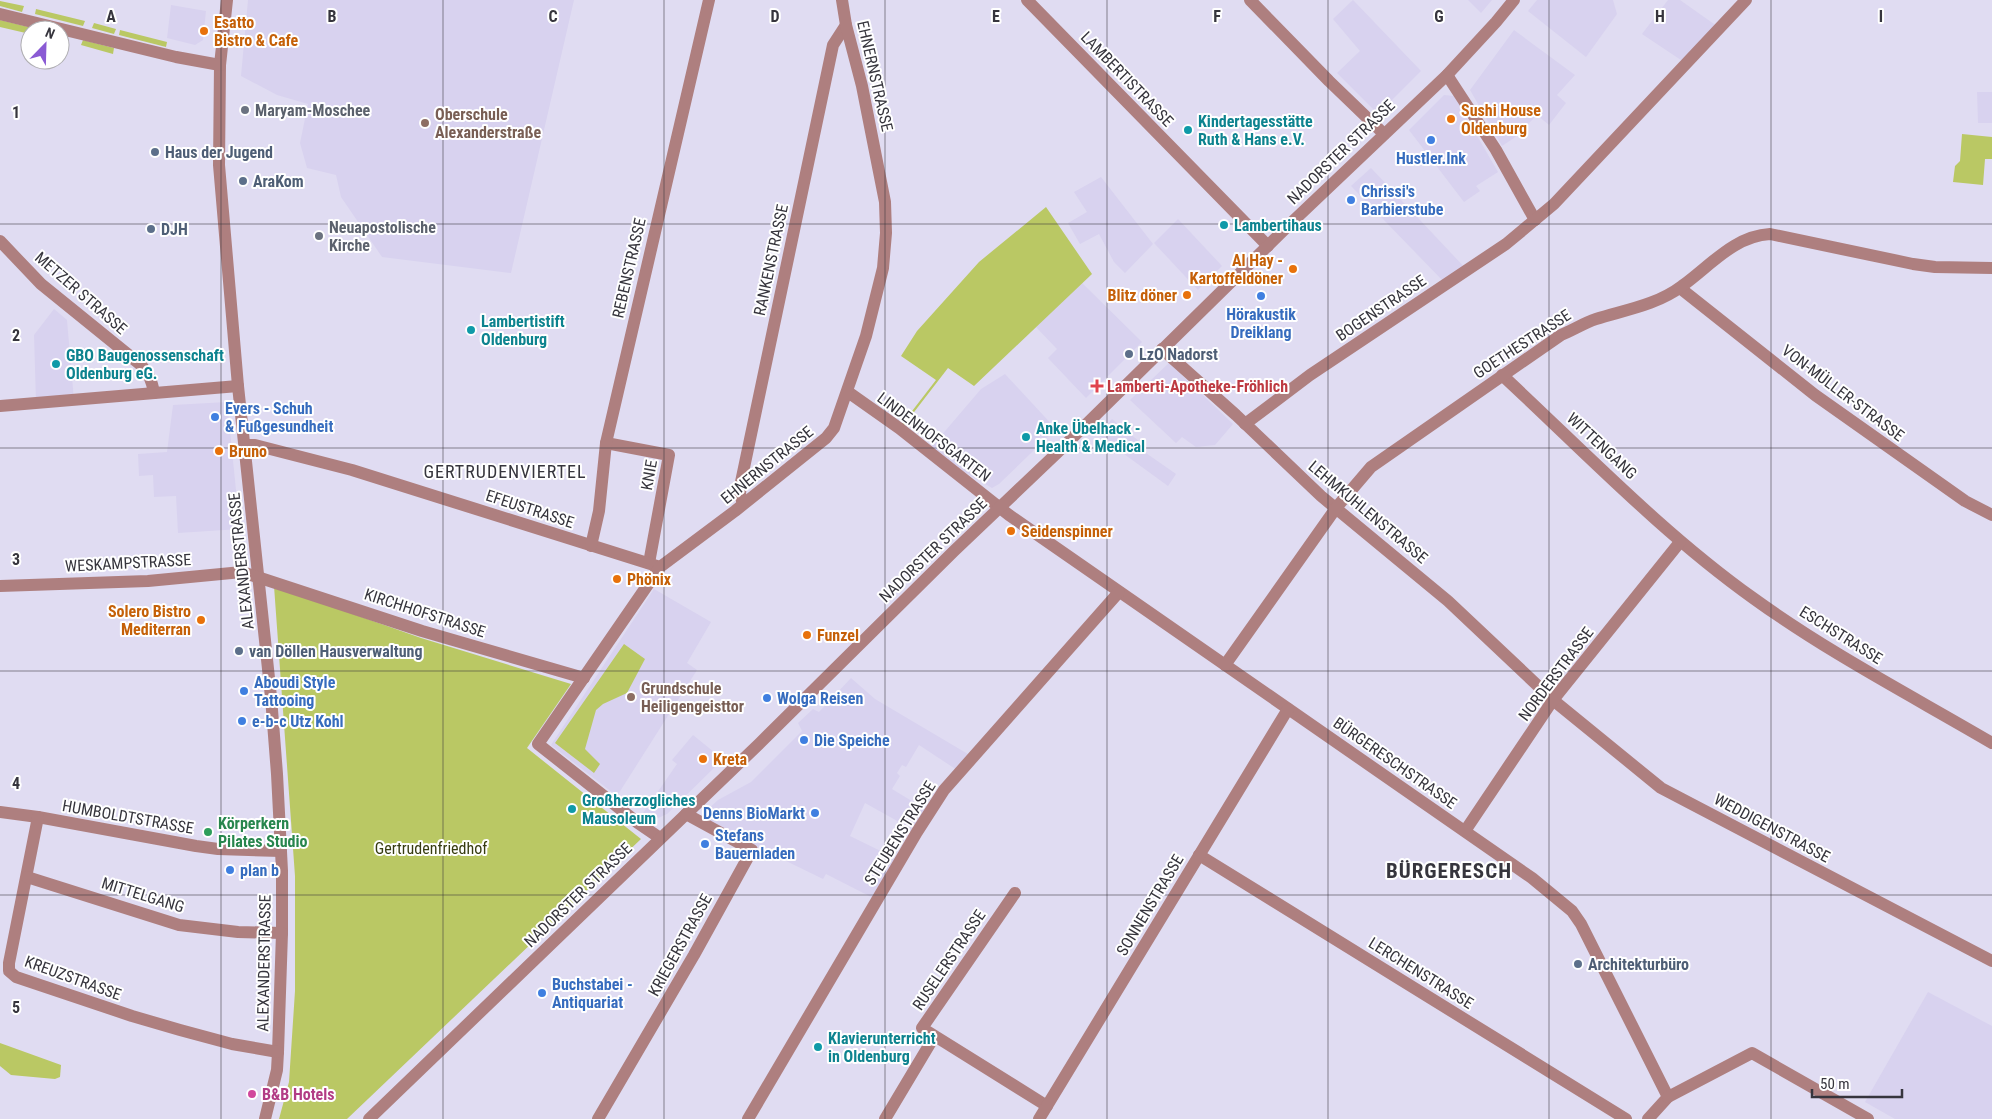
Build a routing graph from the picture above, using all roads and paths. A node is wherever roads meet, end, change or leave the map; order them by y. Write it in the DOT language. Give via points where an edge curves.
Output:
graph roads {
  1 [pos="227,0"];
  2 [pos="709,0"];
  3 [pos="842,0"];
  4 [pos="1027,0"];
  5 [pos="1250,0"];
  6 [pos="1514,0"];
  7 [pos="1746,0"];
  8 [pos="0,14"];
  9 [pos="846,25"];
  10 [pos="220,64"];
  11 [pos="1447,75"];
  12 [pos="1384,134"];
  13 [pos="1535,220"];
  14 [pos="0,241"];
  15 [pos="1268,246"];
  16 [pos="1992,268"];
  17 [pos="1680,288"];
  18 [pos="1162,349"];
  19 [pos="1502,375"];
  20 [pos="238,386"];
  21 [pos="848,392"];
  22 [pos="154,394"];
  23 [pos="0,406"];
  24 [pos="1245,424"];
  25 [pos="606,444"];
  26 [pos="245,446"];
  27 [pos="743,504"];
  28 [pos="1000,508"];
  29 [pos="1336,508"];
  30 [pos="1992,515"];
  31 [pos="1680,542"];
  32 [pos="591,546"];
  33 [pos="654,565"];
  34 [pos="258,576"];
  35 [pos="0,586"];
  36 [pos="1119,592"];
  37 [pos="1225,665"];
  38 [pos="584,678"];
  39 [pos="1553,700"];
  40 [pos="1288,709"];
  41 [pos="1992,743"];
  42 [pos="0,812"];
  43 [pos="686,814"];
  44 [pos="38,817"];
  45 [pos="1465,831"];
  46 [pos="660,838"];
  47 [pos="280,851"];
  48 [pos="1199,855"];
  49 [pos="27,877"];
  50 [pos="1015,892"];
  51 [pos="282,933"];
  52 [pos="1992,961"];
  53 [pos="934,1037"];
  54 [pos="272,1051"];
  55 [pos="1668,1097"];
  56 [pos="1047,1106"];
  57 [pos="265,1119"];
  58 [pos="369,1119"];
  59 [pos="598,1119"];
  60 [pos="748,1119"];
  61 [pos="885,1119"];
  62 [pos="1039,1119"];
  63 [pos="1626,1119"];
  64 [pos="1648,1119"];
  65 [pos="1868,1119"];
  1 -- 10 [label="street, ALEXANDERSTRASSE"];
  2 -- 25 [label="street, REBENSTRASSE"];
  3 -- 9 [label="street, EHNERNSTRASSE"];
  4 -- 15 [label="street, LAMBERTISTRASSE"];
  5 -- 12 [label="street"];
  6 -- 11 [label="street, NADORSTER STRASSE"];
  7 -- 13 [label="street, BOGENSTRASSE" via="1554,204"];
  8 -- 10 [label="street" via="176,57"];
  9 -- 21 [label="street, EHNERNSTRASSE" via="870,124 884,202 886,233 883,268"];
  9 -- 27 [label="street, RANKENSTRASSE" via="833,45 760,385 741,482"];
  10 -- 20 [label="street, ALEXANDERSTRASSE" via="219,165"];
  11 -- 12 [label="street, NADORSTER STRASSE"];
  11 -- 13 [label="street" via="1487,135"];
  12 -- 15 [label="street, NADORSTER STRASSE"];
  13 -- 24 [label="street, BOGENSTRASSE" via="1506,244 1310,375"];
  14 -- 22 [label="street, METZER STRASSE" via="41,284 141,365 150,377"];
  15 -- 18 [label="street, NADORSTER STRASSE"];
  16 -- 17 [label="street, GOETHESTRASSE" via="1928,266 1778,235 1758,235 1734,246"];
  17 -- 19 [label="street, GOETHESTRASSE" via="1561,335"];
  17 -- 30 [label="street, VON-MÜLLER-STRASSE" via="1815,394 1965,501"];
  18 -- 24 [label="street, LEHMKUHLENSTRASSE"];
  18 -- 28 [label="street, NADORSTER STRASSE"];
  19 -- 29 [label="street, GOETHESTRASSE" via="1371,467"];
  19 -- 31 [label="street, WITTENGANG"];
  20 -- 22 [label="street"];
  20 -- 26 [label="street, ALEXANDERSTRASSE"];
  21 -- 27 [label="street, EHNERNSTRASSE" via="834,428 826,438"];
  21 -- 28 [label="street, LINDENHOFSGARTEN"];
  22 -- 23 [label="street"];
  24 -- 29 [label="street, LEHMKUHLENSTRASSE"];
  25 -- 32 [label="street, REBENSTRASSE" via="599,511"];
  25 -- 33 [label="street, KNIE" via="669,455"];
  26 -- 32 [label="street, EFEUSTRASSE" via="255,444 352,470"];
  26 -- 34 [label="street, ALEXANDERSTRASSE"];
  27 -- 33 [label="street, EHNERNSTRASSE"];
  28 -- 36 [label="street, BÜRGERESCHSTRASSE"];
  28 -- 43 [label="street, NADORSTER STRASSE"];
  29 -- 37 [label="street, GOETHESTRASSE"];
  29 -- 39 [label="street, LEHMKUHLENSTRASSE" via="1448,602"];
  31 -- 39 [label="street, NORDERSTRASSE"];
  31 -- 41 [label="street, ESCHSTRASSE" via="1797,627"];
  32 -- 33 [label="street, EFEUSTRASSE"];
  33 -- 38 [label="street, EHNERNSTRASSE"];
  34 -- 35 [label="street, WESKAMPSTRASSE" via="242,572 148,581"];
  34 -- 38 [label="street, KIRCHHOFSTRASSE" via="422,631"];
  34 -- 47 [label="street, ALEXANDERSTRASSE" via="271,697"];
  36 -- 37 [label="street, BÜRGERESCHSTRASSE"];
  36 -- 60 [label="street, STEUBENSTRASSE" via="944,790"];
  37 -- 40 [label="street, BÜRGERESCHSTRASSE"];
  38 -- 46 [label="street, EHNERNSTRASSE" via="538,744"];
  39 -- 45 [label="street, NORDERSTRASSE"];
  39 -- 52 [label="street, WEDDIGENSTRASSE" via="1661,788"];
  40 -- 45 [label="street, BÜRGERESCHSTRASSE"];
  40 -- 48 [label="street, SONNENSTRASSE"];
  42 -- 44 [label="street, HUMBOLDTSTRASSE"];
  43 -- 46 [label="street, NADORSTER STRASSE"];
  43 -- 59 [label="street, KRIEGERSTRASSE" via="752,850"];
  44 -- 47 [label="street, HUMBOLDTSTRASSE" via="196,846"];
  44 -- 49 [label="street, KREUZSTRASSE"];
  45 -- 55 [label="street, BÜRGERESCHSTRASSE" via="1572,911"];
  46 -- 58 [label="street, NADORSTER STRASSE"];
  47 -- 51 [label="street, ALEXANDERSTRASSE"];
  48 -- 56 [label="street, SONNENSTRASSE"];
  48 -- 63 [label="street, LERCHENSTRASSE"];
  49 -- 51 [label="street, MITTELGANG" via="179,924 238,932"];
  49 -- 54 [label="street, KREUZSTRASSE" via="9,963 9,971 16,977 132,1016 232,1044"];
  50 -- 53 [label="street, RUSELERSTRASSE" via="922,1028"];
  51 -- 54 [label="street, ALEXANDERSTRASSE"];
  53 -- 56 [label="street"];
  53 -- 61 [label="street"];
  54 -- 57 [label="street, ALEXANDERSTRASSE" via="277,1070"];
  55 -- 64 [label="street"];
  55 -- 65 [label="street" via="1752,1053"];
  56 -- 62 [label="street, SONNENSTRASSE"];
}
